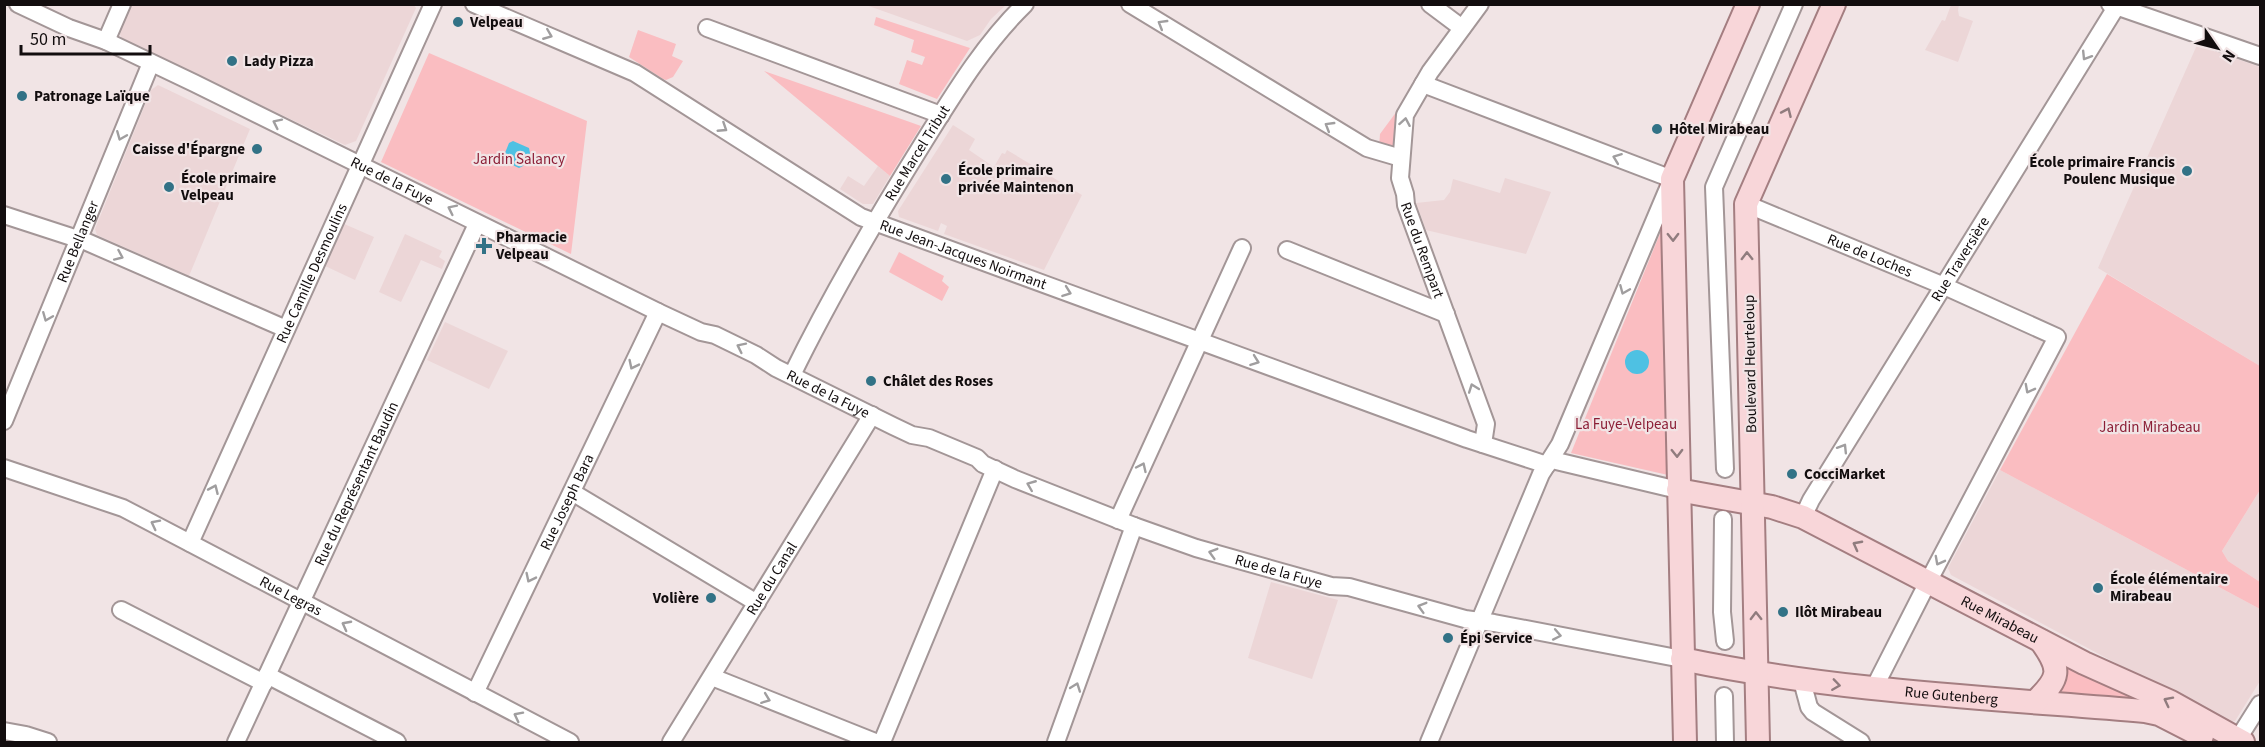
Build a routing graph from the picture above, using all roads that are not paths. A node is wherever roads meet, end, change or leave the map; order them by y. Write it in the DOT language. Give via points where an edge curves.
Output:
graph roads {
  1 [pos="18,4"];
  2 [pos="122,4"];
  3 [pos="433,4"];
  4 [pos="474,4"];
  5 [pos="1025,4"];
  6 [pos="1130,4"];
  7 [pos="1430,4"];
  8 [pos="1480,4"];
  9 [pos="1748,4"];
  10 [pos="1794,4"];
  11 [pos="1834,4"];
  12 [pos="2115,5"];
  13 [pos="706,28"];
  14 [pos="1462,28"];
  15 [pos="106,41"];
  16 [pos="2260,56"];
  17 [pos="151,63"];
  18 [pos="1423,84"];
  19 [pos="941,115"];
  20 [pos="1401,158"];
  21 [pos="360,165"];
  22 [pos="1672,178"];
  23 [pos="1746,204"];
  24 [pos="4,215"];
  25 [pos="874,222"];
  26 [pos="477,224"];
  27 [pos="79,240"];
  28 [pos="1242,248"];
  29 [pos="1287,250"];
  30 [pos="1944,286"];
  31 [pos="658,312"];
  32 [pos="1446,314"];
  33 [pos="286,329"];
  34 [pos="1200,341"];
  35 [pos="792,375"];
  36 [pos="872,416"];
  37 [pos="4,422"];
  38 [pos="1483,444"];
  39 [pos="1549,462"];
  40 [pos="4,468"];
  41 [pos="995,469"];
  42 [pos="1725,469"];
  43 [pos="1678,490"];
  44 [pos="572,492"];
  45 [pos="1753,504"];
  46 [pos="1803,517"];
  47 [pos="1723,519"];
  48 [pos="1118,520"];
  49 [pos="1134,526"];
  50 [pos="190,543"];
  51 [pos="1928,582"];
  52 [pos="302,602"];
  53 [pos="757,603"];
  54 [pos="121,610"];
  55 [pos="1479,621"];
  56 [pos="1725,640"];
  57 [pos="2041,640"];
  58 [pos="1682,659"];
  59 [pos="1757,675"];
  60 [pos="712,677"];
  61 [pos="266,679"];
  62 [pos="1802,681"];
  63 [pos="1873,690"];
  64 [pos="475,693"];
  65 [pos="1724,696"];
  66 [pos="2035,702"];
  67 [pos="2260,704"];
  68 [pos="8,736"];
  69 [pos="48,742"];
  70 [pos="236,742"];
  71 [pos="397,742"];
  72 [pos="570,742"];
  73 [pos="671,742"];
  74 [pos="875,742"];
  75 [pos="882,742"];
  76 [pos="1056,742"];
  77 [pos="1429,742"];
  78 [pos="1685,742"];
  79 [pos="1725,742"];
  80 [pos="1758,742"];
  81 [pos="1861,742"];
  82 [pos="2215,742"];
  83 [pos="2239,742"];
  1 -- 15 [label="street, Rue de la Fuye"];
  2 -- 15 [label="street"];
  3 -- 21 [label="street, Rue Camille Desmoulins"];
  4 -- 25 [label="street, Rue Jean-Jacques Noirmant, one-way" via="635,73 824,195"];
  5 -- 19 [label="street, Rue Marcel Tribut" via="983,50"];
  20 -- 6 [label="street, one-way" via="1367,148"];
  7 -- 14 [label="street"];
  8 -- 14 [label="street, Rue du Rempart"];
  9 -- 22 [label="main road"];
  10 -- 42 [label="street, Boulevard Heurteloup" via="1714,187"];
  23 -- 11 [label="main road, Boulevard Heurteloup, one-way"];
  12 -- 16 [label="street"];
  12 -- 30 [label="street, Rue Traversière, one-way"];
  13 -- 19 [label="street"];
  14 -- 18 [label="street, Rue du Rempart"];
  15 -- 17 [label="street, Rue de la Fuye"];
  21 -- 17 [label="street, Rue de la Fuye, one-way"];
  17 -- 27 [label="street, Rue Bellanger, one-way"];
  20 -- 18 [label="street, Rue du Rempart, one-way" via="1405,115"];
  22 -- 18 [label="street, one-way"];
  19 -- 25 [label="street, Rue Marcel Tribut"];
  20 -- 32 [label="street, Rue du Rempart" via="1400,178 1406,205"];
  26 -- 21 [label="street, Rue de la Fuye, one-way"];
  21 -- 33 [label="street, Rue Camille Desmoulins"];
  22 -- 39 [label="street, one-way"];
  22 -- 43 [label="main road, one-way"];
  23 -- 30 [label="street, Rue de Loches"];
  45 -- 23 [label="main road, Boulevard Heurteloup, one-way"];
  24 -- 27 [label="street"];
  25 -- 34 [label="street, Rue Jean-Jacques Noirmant, one-way"];
  25 -- 35 [label="street, Rue Marcel Tribut"];
  26 -- 31 [label="street, Rue de la Fuye"];
  26 -- 52 [label="street, Rue du Représentant Baudin"];
  27 -- 33 [label="street, one-way"];
  27 -- 37 [label="street, Rue Bellanger, one-way"];
  28 -- 34 [label="street"];
  29 -- 32 [label="street"];
  46 -- 30 [label="street, Rue Traversière, one-way"];
  30 -- 51 [label="street, Rue de Loches, one-way" via="2057,337"];
  35 -- 31 [label="street, Rue de la Fuye, one-way" via="715,334 701,332"];
  31 -- 44 [label="street, Rue Joseph Bara, one-way"];
  38 -- 32 [label="street, Rue du Rempart, one-way" via="1486,424"];
  50 -- 33 [label="street, Rue Camille Desmoulins, one-way"];
  34 -- 38 [label="street, Rue Jean-Jacques Noirmant, one-way"];
  48 -- 34 [label="street, one-way"];
  35 -- 36 [label="street, Rue de la Fuye"];
  36 -- 41 [label="street, Rue de la Fuye"];
  36 -- 53 [label="street, Rue du Canal"];
  38 -- 39 [label="street"];
  39 -- 43 [label="street"];
  39 -- 55 [label="street"];
  50 -- 40 [label="street, Rue Legras, one-way" via="112,503"];
  48 -- 41 [label="street, Rue de la Fuye, one-way"];
  41 -- 75 [label="street"];
  43 -- 45 [label="main road, Rue Mirabeau"];
  43 -- 58 [label="main road"];
  44 -- 53 [label="street"];
  44 -- 64 [label="street, Rue Joseph Bara, one-way"];
  45 -- 46 [label="main road, Rue Mirabeau"];
  59 -- 45 [label="main road, Boulevard Heurteloup, one-way"];
  51 -- 46 [label="main road, Rue Mirabeau, one-way"];
  47 -- 56 [label="street"];
  48 -- 49 [label="street, Rue de la Fuye"];
  55 -- 49 [label="street, Rue de la Fuye, one-way" via="1349,587 1331,586"];
  76 -- 49 [label="street, one-way"];
  50 -- 52 [label="street, Rue Legras"];
  51 -- 57 [label="main road, Rue Mirabeau"];
  51 -- 63 [label="street"];
  52 -- 61 [label="street, Rue du Représentant Baudin"];
  64 -- 52 [label="street, Rue Legras, one-way"];
  53 -- 60 [label="street, Rue du Canal"];
  54 -- 61 [label="street"];
  55 -- 58 [label="street, Rue de la Fuye, one-way"];
  55 -- 77 [label="street"];
  57 -- 66 [label="main road" via="2056,671 2054,682"];
  83 -- 57 [label="main road, Rue Mirabeau, one-way" via="2171,702"];
  58 -- 59 [label="main road, Rue Gutenberg"];
  58 -- 78 [label="main road"];
  59 -- 62 [label="main road, Rue Gutenberg"];
  59 -- 80 [label="main road, Boulevard Heurteloup"];
  60 -- 73 [label="street, Rue du Canal"];
  60 -- 74 [label="street, one-way"];
  61 -- 70 [label="street, Rue du Représentant Baudin"];
  61 -- 71 [label="street"];
  62 -- 63 [label="main road, Rue Gutenberg, one-way"];
  62 -- 81 [label="street" via="1813,712"];
  63 -- 66 [label="main road, Rue Gutenberg"];
  72 -- 64 [label="street, Rue Legras, one-way"];
  65 -- 79 [label="street"];
  66 -- 82 [label="main road, Rue Gutenberg" via="2145,711"];
  67 -- 83 [label="street"];
  68 -- 69 [label="street" via="26,735"];
}
